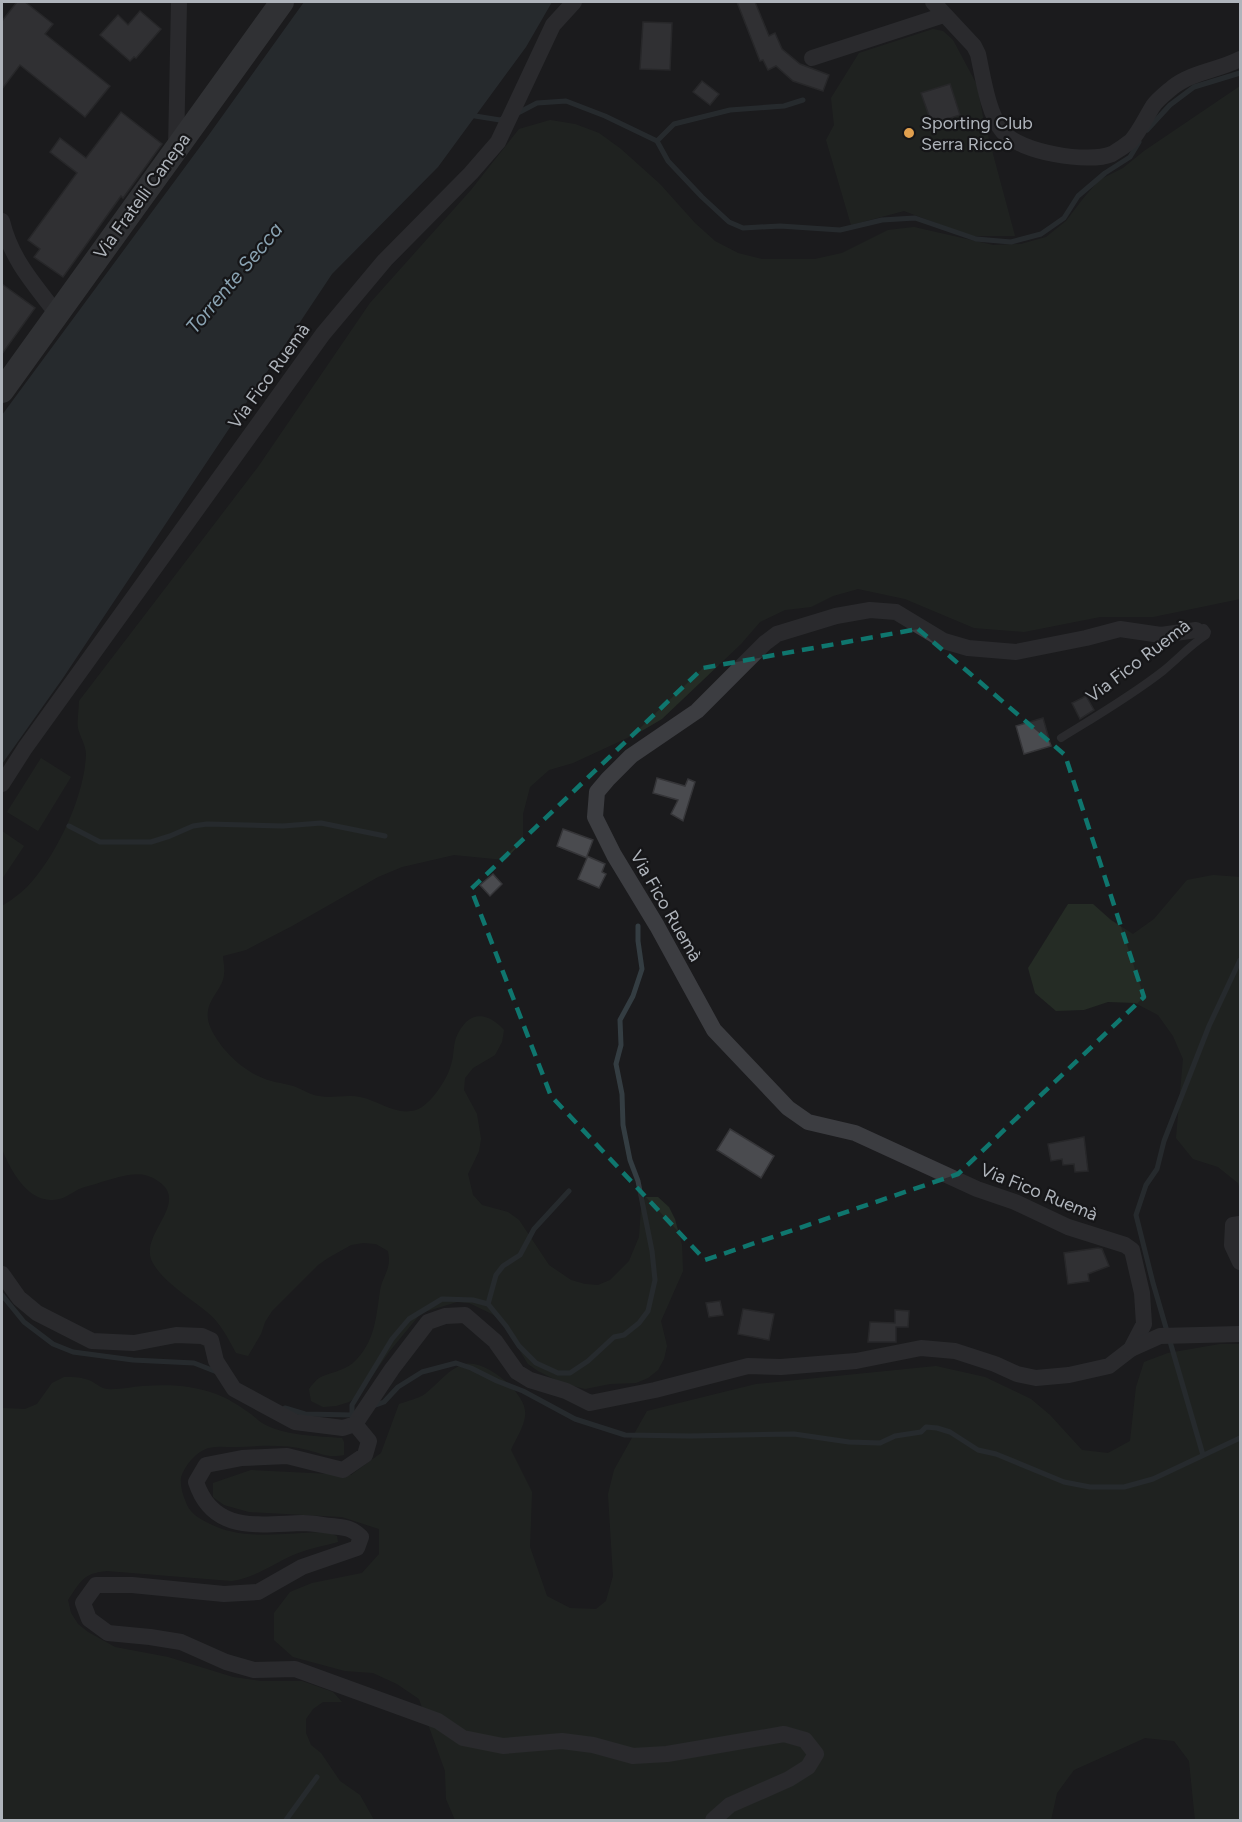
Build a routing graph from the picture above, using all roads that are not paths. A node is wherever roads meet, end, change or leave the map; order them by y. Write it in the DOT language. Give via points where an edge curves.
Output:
graph roads {
  1 [pos="178,2"];
  2 [pos="282,2"];
  3 [pos="574,2"];
  4 [pos="938,8"];
  5 [pos="812,58"];
  6 [pos="1240,59"];
  7 [pos="176,150"];
  8 [pos="2,221"];
  9 [pos="57,314"];
  10 [pos="2,391"];
  11 [pos="1196,630"];
  12 [pos="1061,738"];
  13 [pos="2,784"];
  14 [pos="1240,1224"];
  15 [pos="1240,1262"];
  16 [pos="2,1274"];
  17 [pos="1240,1334"];
  18 [pos="1131,1348"];
  19 [pos="355,1424"];
  20 [pos="713,1821"];
  1 -- 7 [label="street"];
  2 -- 7 [label="main road, Via Fratelli Canepa"];
  3 -- 13 [label="street, Via Fico Ruemà" via="553,26 498,142 385,260 323,334"];
  4 -- 5 [label="street"];
  4 -- 6 [label="street" via="974,46 1002,131 1027,147 1055,154 1081,158 1111,154 1131,140 1155,103 1175,86"];
  7 -- 9 [label="main road, Via Fratelli Canepa"];
  8 -- 9 [label="street" via="20,267"];
  9 -- 10 [label="main road, Via Fratelli Canepa"];
  11 -- 12 [label="lane, Via Fico Ruemà" via="1204,628 1206,635 1154,677"];
  11 -- 18 [label="street, Via Fico Ruemà" via="1161,635 1120,629 1016,652 968,648 944,641 896,612 870,610 836,616 777,634 697,711 631,756 597,792 595,817 714,1030 788,1108 808,1122 855,1133 1068,1227 1125,1245 1132,1250 1144,1324"];
  14 -- 15 [label="street" via="1233,1225 1232,1245"];
  16 -- 19 [label="street" via="19,1298 37,1312 92,1341 134,1343 176,1335 202,1336 211,1340 216,1360 234,1389 295,1422 343,1428"];
  17 -- 18 [label="street" via="1160,1336"];
  18 -- 19 [label="street, Via Fico Ruemà" via="1109,1366 1036,1378 955,1351 921,1348 856,1361 748,1366 590,1403 530,1380 517,1372 495,1341 465,1315 445,1316 429,1322"];
  19 -- 20 [label="street" via="369,1442 365,1455 343,1470 287,1456 242,1458 206,1465 196,1482 201,1497 217,1515 244,1524 307,1523 353,1529 361,1537 357,1548 302,1568 258,1592 224,1594 132,1585 96,1586 83,1603 89,1619 108,1633 181,1642 254,1670 295,1669 438,1721 463,1738 503,1746 562,1741 633,1756 784,1734 806,1740 816,1754 808,1767 730,1806"];
}
